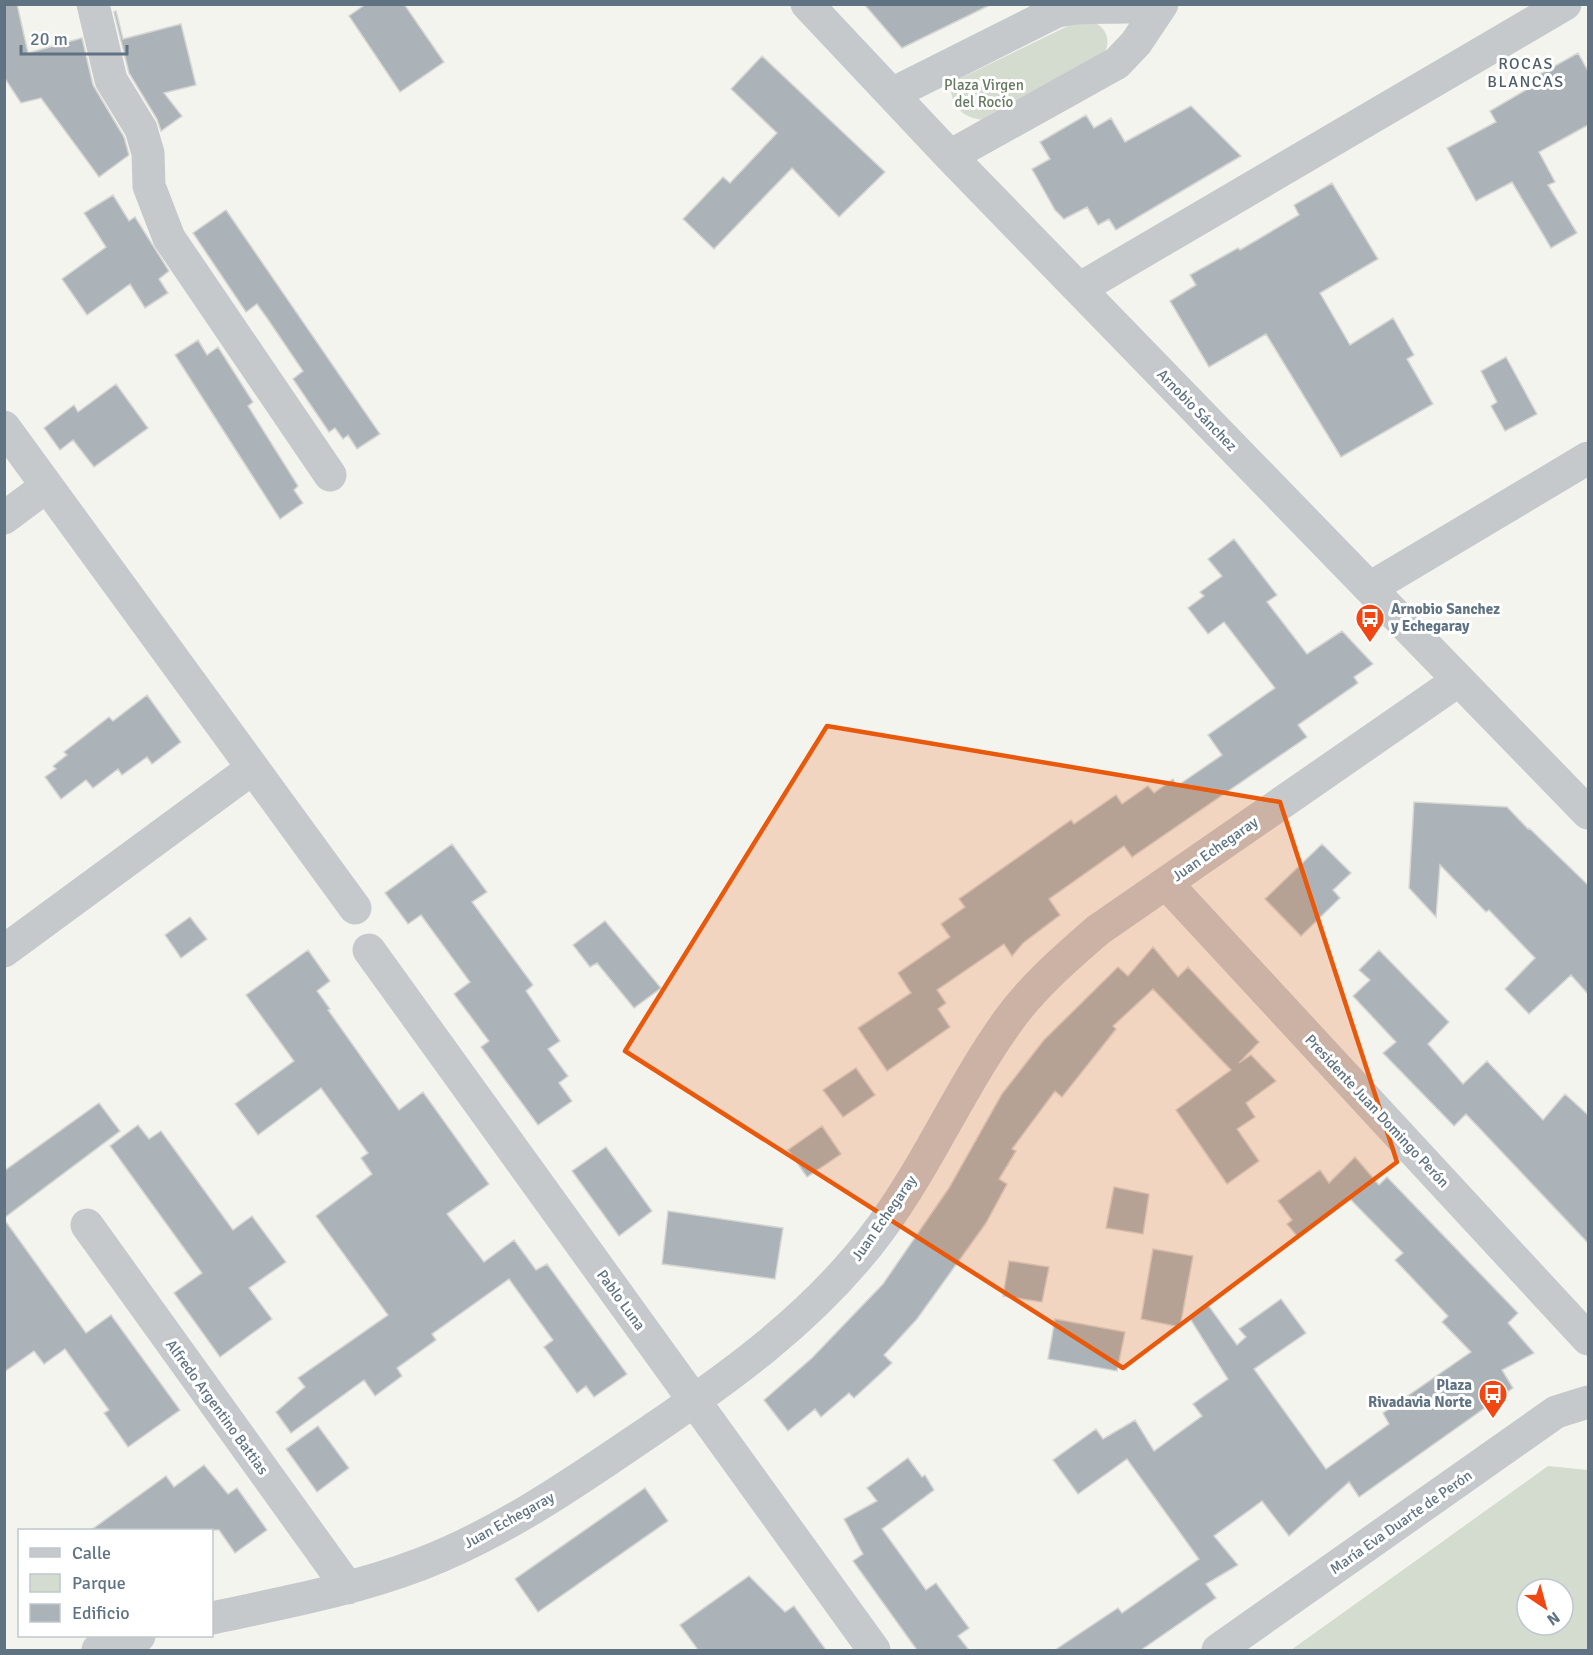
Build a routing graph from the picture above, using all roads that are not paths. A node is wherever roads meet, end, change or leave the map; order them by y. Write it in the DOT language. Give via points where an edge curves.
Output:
graph roads {
  1 [pos="93,4"];
  2 [pos="807,4"];
  3 [pos="1157,4"];
  4 [pos="1162,4"];
  5 [pos="1565,4"];
  6 [pos="1104,8"];
  7 [pos="1129,52"];
  8 [pos="892,94"];
  9 [pos="950,156"];
  10 [pos="1079,289"];
  11 [pos="4,428"];
  12 [pos="1588,458"];
  13 [pos="330,475"];
  14 [pos="47,486"];
  15 [pos="4,518"];
  16 [pos="1370,588"];
  17 [pos="1459,680"];
  18 [pos="253,768"];
  19 [pos="1588,813"];
  20 [pos="1166,883"];
  21 [pos="355,908"];
  22 [pos="369,950"];
  23 [pos="4,951"];
  24 [pos="87,1225"];
  25 [pos="1588,1339"];
  26 [pos="694,1401"];
  27 [pos="1588,1402"];
  28 [pos="348,1588"];
  29 [pos="213,1618"];
  30 [pos="134,1637"];
  31 [pos="98,1650"];
  32 [pos="874,1650"];
  33 [pos="1218,1650"];
  1 -- 13 [label="street" via="111,80 141,129 148,153 149,186 169,238"];
  2 -- 8 [label="street, Arnobio Sánchez"];
  3 -- 6 [label="street"];
  4 -- 7 [label="street"];
  5 -- 10 [label="street"];
  6 -- 7 [label="street" via="1117,16 1128,32"];
  6 -- 8 [label="street" via="1054,12"];
  7 -- 9 [label="street" via="1117,63"];
  8 -- 9 [label="street, Arnobio Sánchez"];
  9 -- 10 [label="street, Arnobio Sánchez"];
  10 -- 16 [label="street, Arnobio Sánchez"];
  11 -- 14 [label="street"];
  12 -- 16 [label="street"];
  14 -- 15 [label="street"];
  14 -- 18 [label="street"];
  16 -- 17 [label="street, Arnobio Sánchez"];
  17 -- 19 [label="street, Arnobio Sánchez"];
  17 -- 20 [label="street, Juan Echegaray"];
  18 -- 21 [label="street"];
  18 -- 23 [label="street"];
  20 -- 25 [label="street, Presidente Juan Domingo Perón"];
  20 -- 26 [label="street, Juan Echegaray" via="1098,930 1028,995 1007,1022 883,1226 856,1259 792,1326"];
  22 -- 26 [label="street, Pablo Luna"];
  24 -- 28 [label="street, Alfredo Argentino Battias"];
  26 -- 28 [label="street, Juan Echegaray" via="495,1531 420,1564"];
  26 -- 32 [label="street, Pablo Luna"];
  27 -- 33 [label="street, María Eva Duarte de Perón" via="1556,1413"];
  28 -- 29 [label="street, Juan Echegaray"];
  30 -- 31 [label="street"];
}
